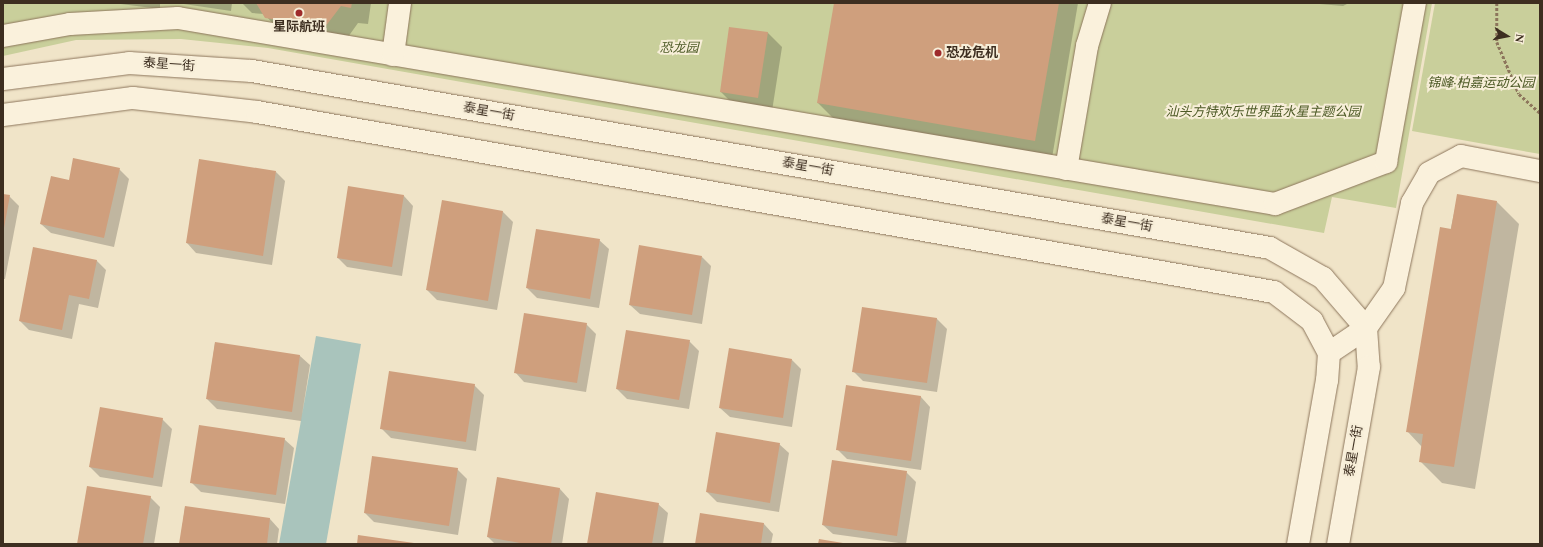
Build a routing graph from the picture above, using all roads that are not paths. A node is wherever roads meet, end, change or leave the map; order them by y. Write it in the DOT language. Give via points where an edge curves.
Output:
graph roads {
  1 [pos="400,3"];
  2 [pos="1100,3"];
  3 [pos="1415,3"];
  4 [pos="3,36"];
  5 [pos="393,55"];
  6 [pos="3,80"];
  7 [pos="3,115"];
  8 [pos="1066,169"];
  9 [pos="1540,170"];
  10 [pos="1366,328"];
  11 [pos="1328,353"];
  12 [pos="1298,544"];
  13 [pos="1338,544"];
  1 -- 5 [label="street"];
  2 -- 8 [label="street" via="1086,46"];
  3 -- 8 [label="street" via="1386,162 1275,204"];
  4 -- 5 [label="street" via="70,24 178,18"];
  5 -- 8 [label="street"];
  6 -- 10 [label="street, 泰星一街" via="129,63 252,71 1270,248 1323,278"];
  7 -- 11 [label="street" via="133,98 257,112 1274,292 1312,321"];
  9 -- 10 [label="street" via="1461,156 1429,173 1412,203 1394,288"];
  10 -- 11 [label="street"];
  10 -- 13 [label="street, 泰星一街" via="1369,367"];
  11 -- 12 [label="street" via="1326,380"];
}
